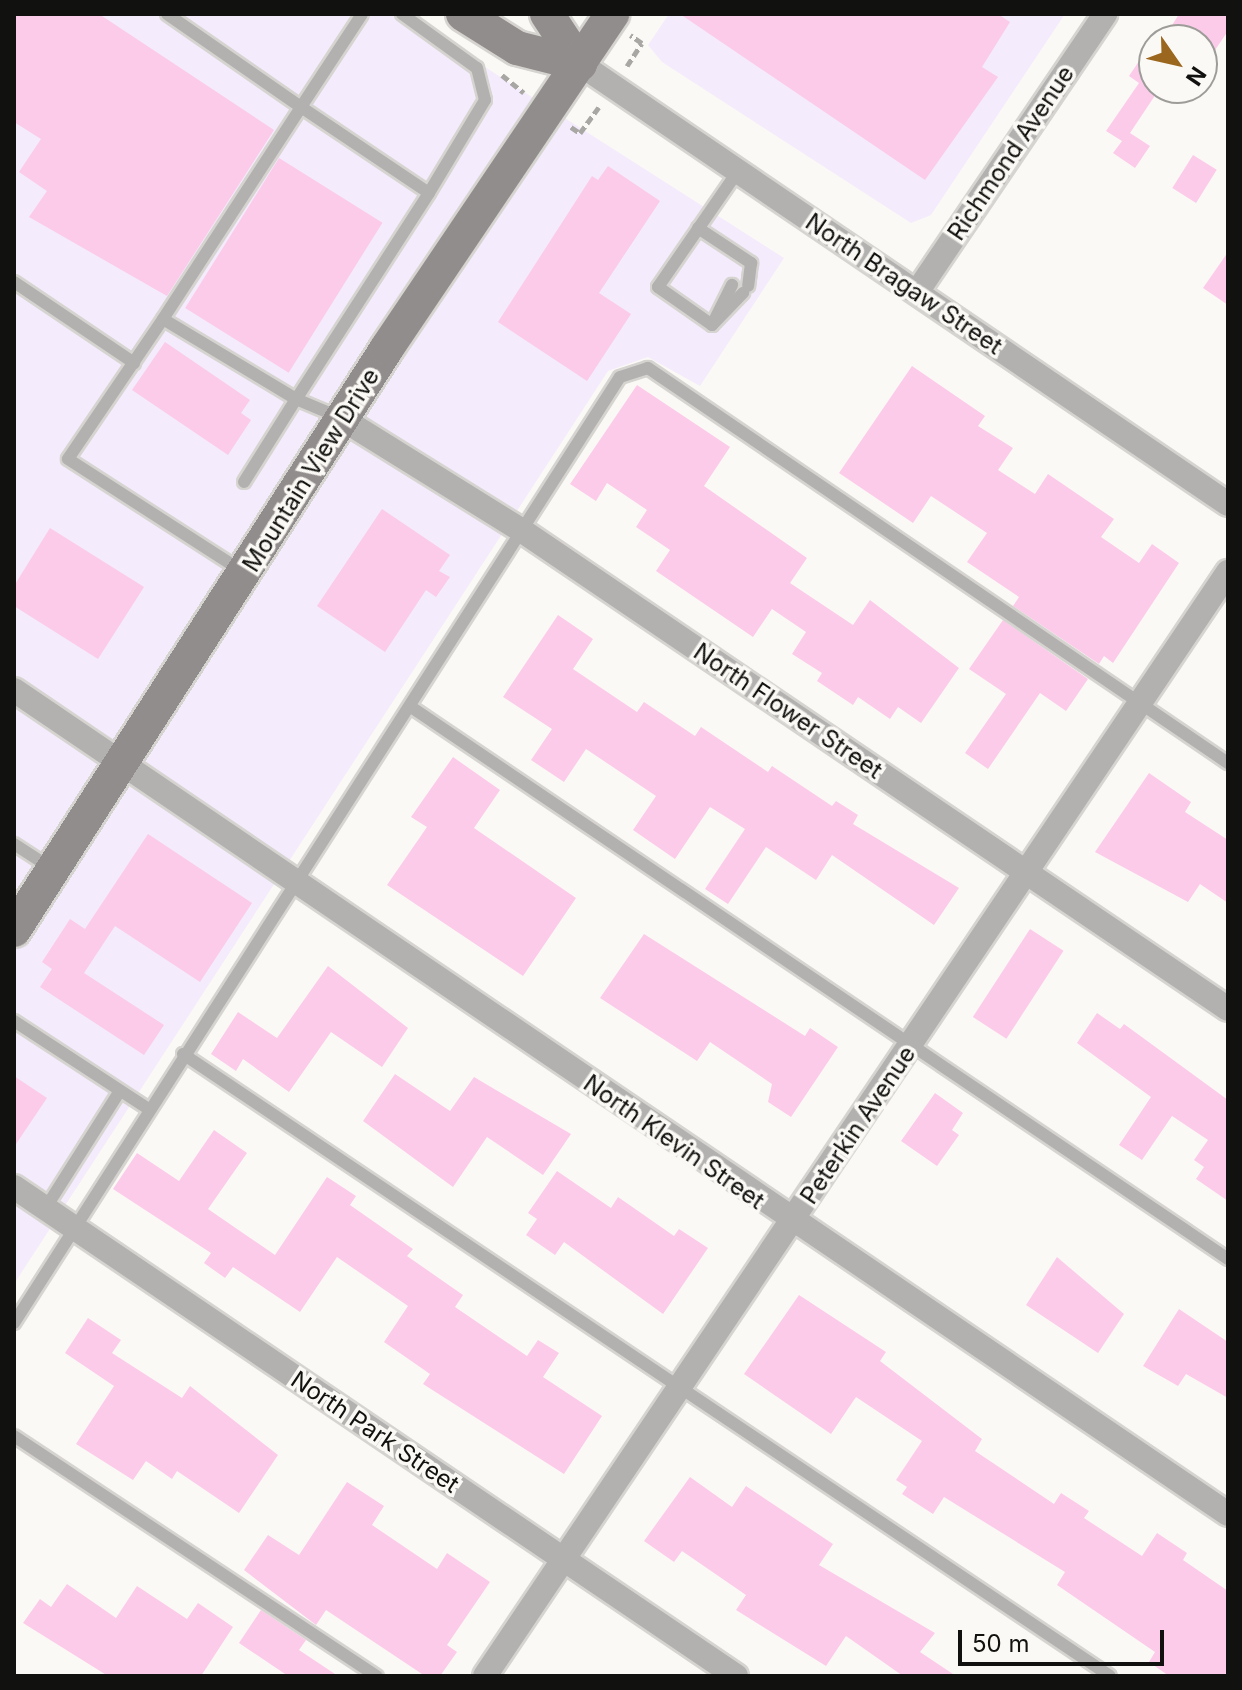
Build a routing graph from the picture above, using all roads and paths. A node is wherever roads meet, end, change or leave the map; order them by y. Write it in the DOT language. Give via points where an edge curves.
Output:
graph roads {
  1 [pos="167,14"];
  2 [pos="362,14"];
  3 [pos="402,14"];
  4 [pos="463,14"];
  5 [pos="547,14"];
  6 [pos="612,14"];
  7 [pos="1105,14"];
  8 [pos="580,64"];
  9 [pos="301,107"];
  10 [pos="738,171"];
  11 [pos="429,193"];
  12 [pos="698,228"];
  13 [pos="14,282"];
  14 [pos="917,292"];
  15 [pos="163,319"];
  16 [pos="134,363"];
  17 [pos="296,399"];
  18 [pos="344,420"];
  19 [pos="244,482"];
  20 [pos="1228,504"];
  21 [pos="524,532"];
  22 [pos="1228,572"];
  23 [pos="246,573"];
  24 [pos="14,690"];
  25 [pos="1141,705"];
  26 [pos="411,707"];
  27 [pos="1228,763"];
  28 [pos="123,764"];
  29 [pos="14,844"];
  30 [pos="53,870"];
  31 [pos="1027,873"];
  32 [pos="297,881"];
  33 [pos="14,930"];
  34 [pos="1228,1009"];
  35 [pos="14,1021"];
  36 [pos="910,1047"];
  37 [pos="183,1054"];
  38 [pos="120,1091"];
  39 [pos="147,1108"];
  40 [pos="14,1187"];
  41 [pos="45,1209"];
  42 [pos="791,1223"];
  43 [pos="71,1226"];
  44 [pos="1228,1259"];
  45 [pos="14,1323"];
  46 [pos="680,1388"];
  47 [pos="14,1436"];
  48 [pos="1228,1514"];
  49 [pos="564,1559"];
  50 [pos="377,1676"];
  51 [pos="485,1676"];
  52 [pos="736,1676"];
  53 [pos="1110,1676"];
  1 -- 9 [label="lane"];
  2 -- 9 [label="lane"];
  3 -- 11 [label="lane" via="477,68 485,100"];
  4 -- 8 [label="street" via="517,48"];
  5 -- 8 [label="street"];
  6 -- 8 [label="street, Mountain View Drive"];
  7 -- 14 [label="street, Richmond Avenue"];
  8 -- 10 [label="street, North Bragaw Street"];
  8 -- 18 [label="street, Mountain View Drive"];
  9 -- 11 [label="lane"];
  9 -- 15 [label="lane"];
  10 -- 12 [label="lane"];
  10 -- 14 [label="street, North Bragaw Street"];
  11 -- 17 [label="lane"];
  12 -- 12 [label="lane" via="751,263 712,325 658,287"];
  13 -- 16 [label="lane"];
  14 -- 20 [label="street, North Bragaw Street"];
  15 -- 16 [label="lane"];
  15 -- 17 [label="lane"];
  16 -- 23 [label="lane" via="68,459"];
  17 -- 18 [label="lane"];
  17 -- 19 [label="lane"];
  18 -- 21 [label="street, North Flower Street"];
  18 -- 23 [label="street, Mountain View Drive"];
  21 -- 25 [label="lane" via="620,377 648,368"];
  21 -- 26 [label="lane"];
  21 -- 31 [label="street, North Flower Street"];
  22 -- 25 [label="street, Peterkin Avenue"];
  23 -- 28 [label="street, Mountain View Drive"];
  24 -- 28 [label="street, North Klevin Street"];
  25 -- 27 [label="lane"];
  25 -- 31 [label="street, Peterkin Avenue"];
  26 -- 32 [label="lane"];
  26 -- 36 [label="lane"];
  28 -- 30 [label="street, Mountain View Drive"];
  28 -- 32 [label="street, North Klevin Street"];
  29 -- 30 [label="lane"];
  30 -- 33 [label="street, Mountain View Drive"];
  31 -- 34 [label="street, North Flower Street"];
  31 -- 36 [label="street, Peterkin Avenue"];
  32 -- 37 [label="lane"];
  32 -- 42 [label="street, North Klevin Street"];
  35 -- 38 [label="lane"];
  36 -- 42 [label="street, Peterkin Avenue"];
  36 -- 44 [label="lane"];
  37 -- 39 [label="lane"];
  37 -- 46 [label="lane"];
  38 -- 39 [label="lane"];
  38 -- 41 [label="lane"];
  39 -- 43 [label="lane"];
  40 -- 41 [label="street, North Park Street"];
  41 -- 43 [label="street, North Park Street"];
  42 -- 46 [label="street, Peterkin Avenue"];
  42 -- 48 [label="street, North Klevin Street"];
  43 -- 45 [label="lane"];
  43 -- 49 [label="street, North Park Street"];
  46 -- 49 [label="street, Peterkin Avenue"];
  46 -- 53 [label="lane"];
  47 -- 50 [label="lane"];
  49 -- 51 [label="street, Peterkin Avenue"];
  49 -- 52 [label="street, North Park Street"];
}
